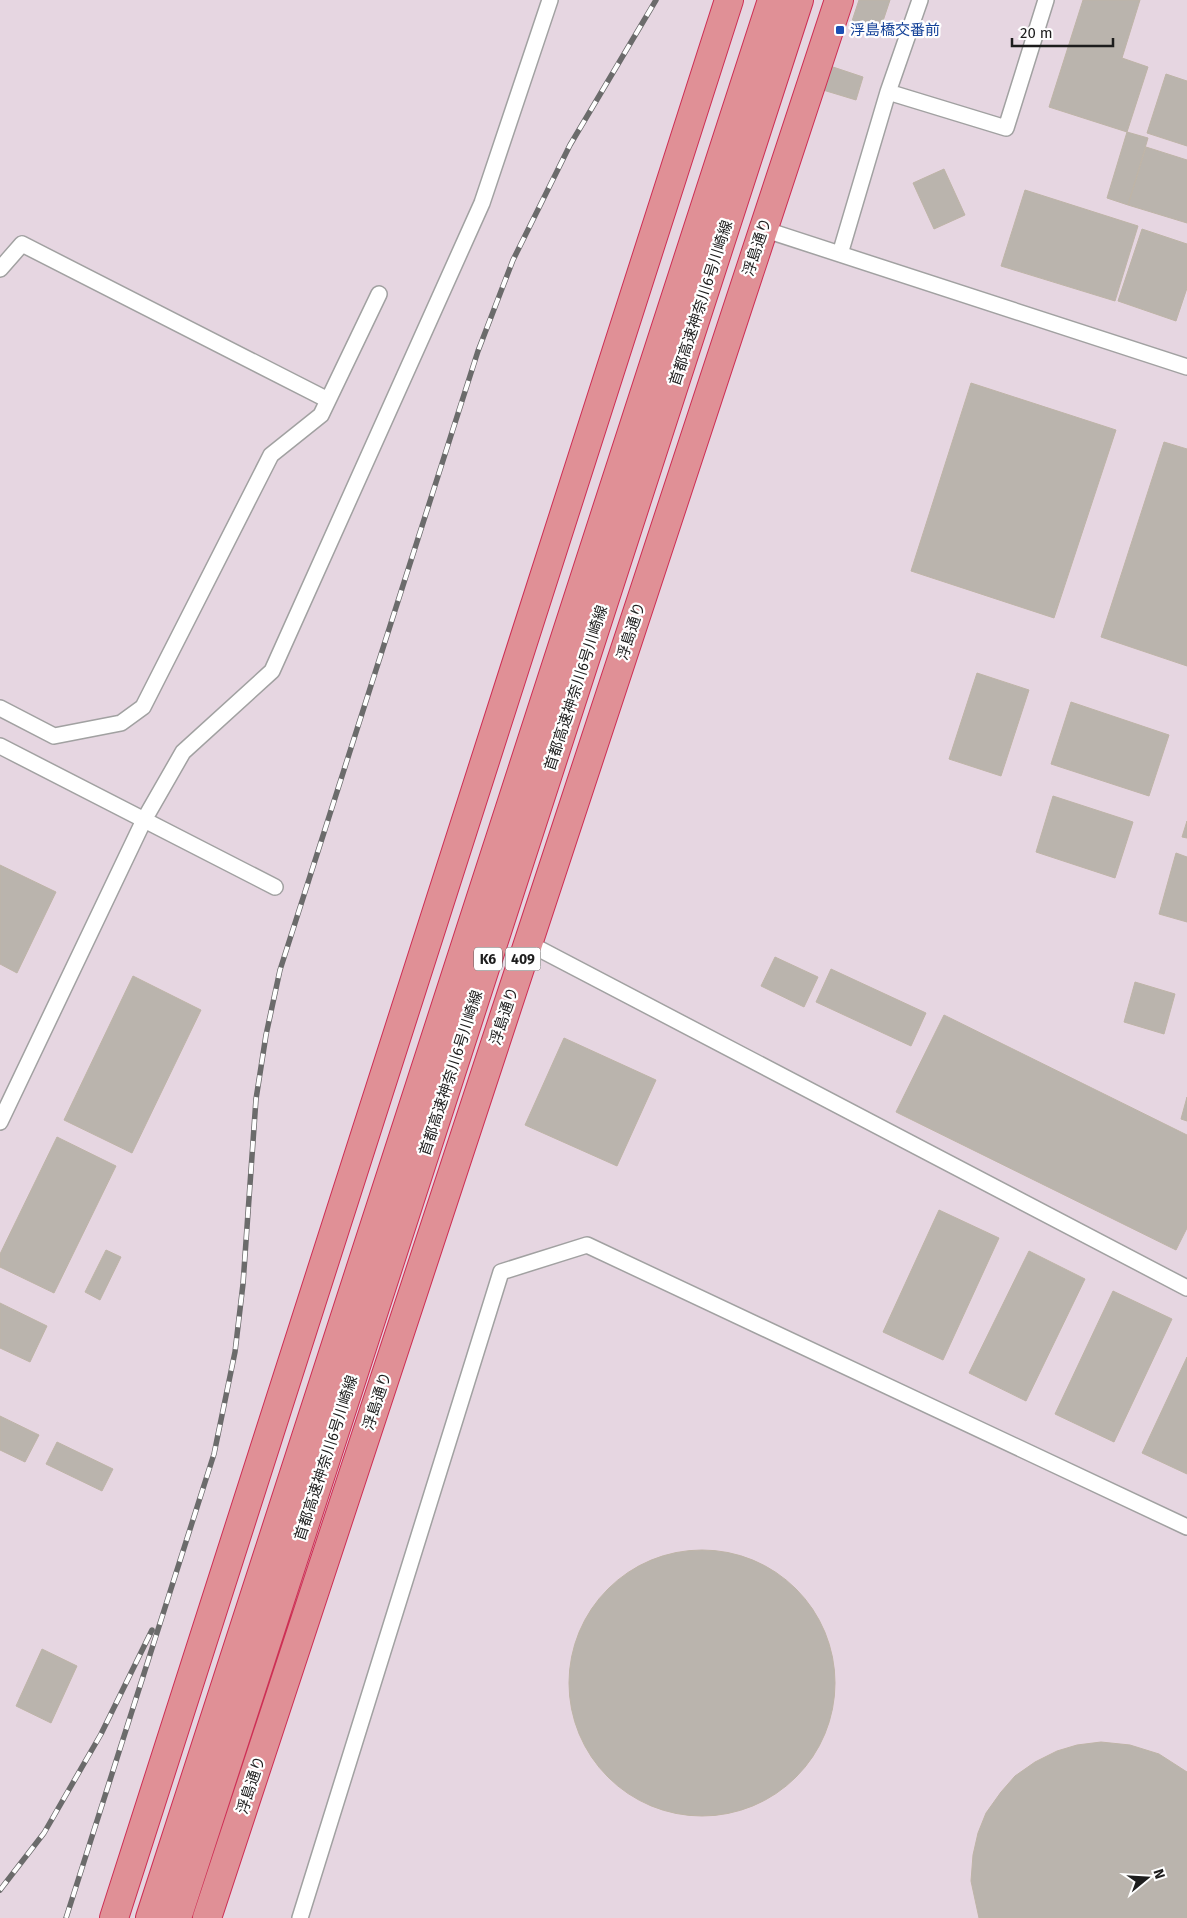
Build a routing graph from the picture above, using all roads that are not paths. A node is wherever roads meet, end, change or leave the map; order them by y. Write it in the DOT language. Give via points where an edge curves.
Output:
graph roads {
  1 [pos="550,0"];
  2 [pos="729,0"];
  3 [pos="772,0"];
  4 [pos="799,0"];
  5 [pos="839,0"];
  6 [pos="920,0"];
  7 [pos="1046,0"];
  8 [pos="888,92"];
  9 [pos="763,229"];
  10 [pos="840,254"];
  11 [pos="0,269"];
  12 [pos="379,294"];
  13 [pos="1187,367"];
  14 [pos="328,400"];
  15 [pos="0,708"];
  16 [pos="0,746"];
  17 [pos="144,820"];
  18 [pos="275,887"];
  19 [pos="528,943"];
  20 [pos="0,1122"];
  21 [pos="1187,1288"];
  22 [pos="1187,1527"];
  23 [pos="114,1918"];
  24 [pos="150,1918"];
  25 [pos="177,1918"];
  26 [pos="207,1918"];
  27 [pos="300,1918"];
  1 -- 17 [label="lane" via="482,203 272,671 184,752"];
  2 -- 23 [label="highway"];
  3 -- 24 [label="highway, 首都高速神奈川6号川崎線 / K6"];
  4 -- 25 [label="highway, 首都高速神奈川6号川崎線 / K6"];
  5 -- 9 [label="highway, 浮島通り / 409"];
  6 -- 8 [label="lane"];
  7 -- 8 [label="lane" via="1006,128"];
  8 -- 10 [label="lane"];
  9 -- 10 [label="lane"];
  9 -- 19 [label="highway, 浮島通り / 409"];
  10 -- 13 [label="lane"];
  11 -- 14 [label="lane" via="22,244"];
  12 -- 14 [label="lane"];
  14 -- 15 [label="lane" via="321,415 271,455 143,707 121,723 54,736"];
  16 -- 17 [label="lane"];
  17 -- 18 [label="lane"];
  17 -- 20 [label="lane"];
  19 -- 21 [label="lane"];
  19 -- 26 [label="highway, 浮島通り / 409"];
  22 -- 27 [label="lane" via="587,1245 501,1272"];
}
